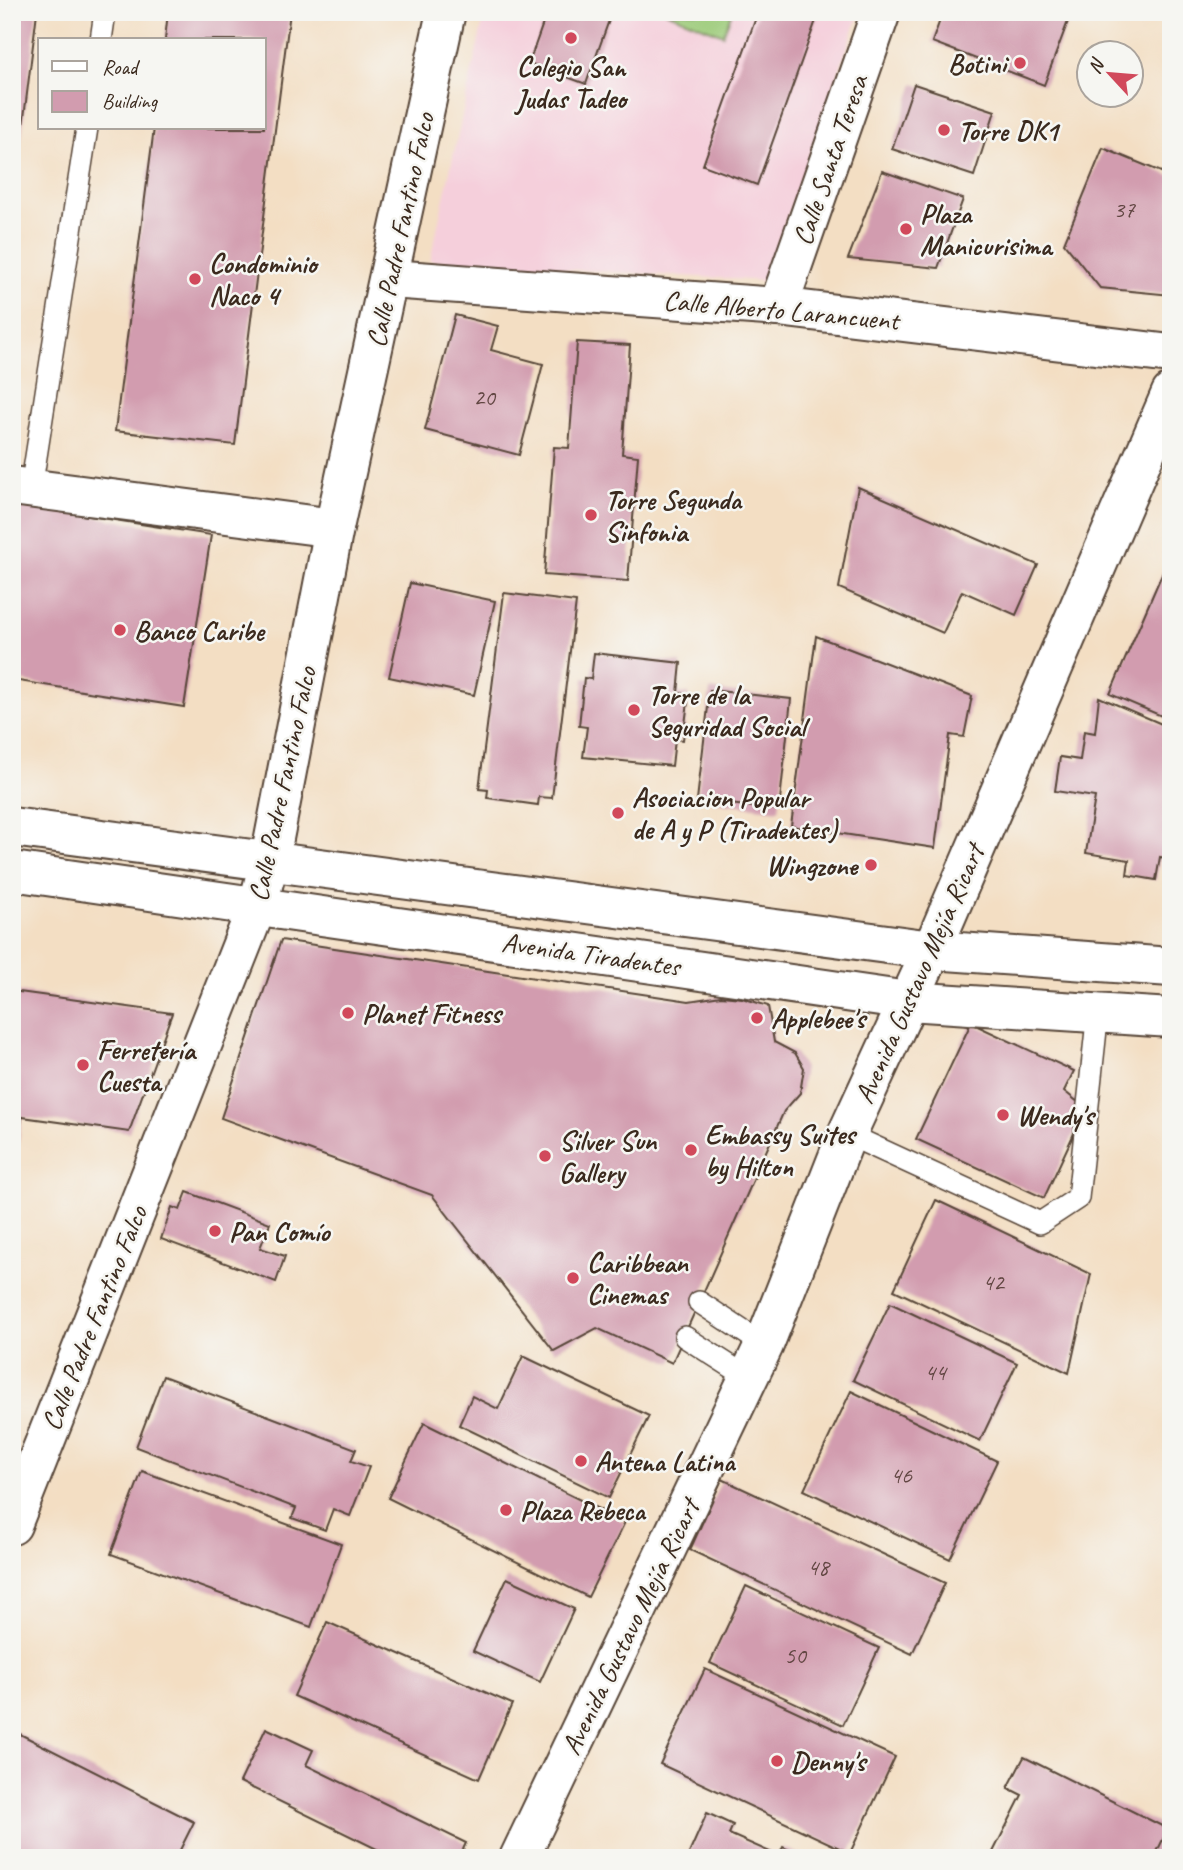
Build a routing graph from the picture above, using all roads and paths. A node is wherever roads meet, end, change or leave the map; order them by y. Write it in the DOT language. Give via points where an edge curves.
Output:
graph roads {
  1 [pos="105,12"];
  2 [pos="446,12"];
  3 [pos="881,12"];
  4 [pos="101,38"];
  5 [pos="87,130"];
  6 [pos="390,279"];
  7 [pos="778,307"];
  8 [pos="1171,354"];
  9 [pos="1171,393"];
  10 [pos="22,488"];
  11 [pos="334,528"];
  12 [pos="12,827"];
  13 [pos="270,859"];
  14 [pos="12,871"];
  15 [pos="258,904"];
  16 [pos="932,950"];
  17 [pos="1171,967"];
  18 [pos="908,1001"];
  19 [pos="1098,1012"];
  20 [pos="1171,1018"];
  21 [pos="847,1134"];
  22 [pos="699,1303"];
  23 [pos="685,1337"];
  24 [pos="757,1362"];
  25 [pos="12,1524"];
  26 [pos="519,1858"];
  1 -- 4 [label="lane"];
  2 -- 6 [label="street, Calle Padre Fantino Falco"];
  3 -- 7 [label="street, Calle Santa Teresa"];
  5 -- 10 [label="lane"];
  6 -- 7 [label="street, Calle Alberto Larancuent"];
  6 -- 11 [label="street, Calle Padre Fantino Falco"];
  7 -- 8 [label="street, Calle Alberto Larancuent"];
  9 -- 16 [label="street, Avenida Gustavo Mejía Ricart"];
  10 -- 11 [label="street"];
  11 -- 13 [label="street, Calle Padre Fantino Falco"];
  12 -- 13 [label="street, Avenida Tiradentes"];
  13 -- 15 [label="street, Calle Padre Fantino Falco"];
  13 -- 16 [label="street, Avenida Tiradentes"];
  14 -- 15 [label="street, Avenida Tiradentes"];
  15 -- 18 [label="street, Avenida Tiradentes"];
  15 -- 25 [label="street, Calle Padre Fantino Falco"];
  16 -- 17 [label="street, Avenida Tiradentes"];
  16 -- 18 [label="street, Avenida Gustavo Mejía Ricart"];
  18 -- 19 [label="street, Avenida Tiradentes"];
  18 -- 21 [label="street, Avenida Gustavo Mejía Ricart"];
  19 -- 20 [label="street, Avenida Tiradentes"];
  19 -- 21 [label="lane" via="1078,1198 1041,1223"];
  21 -- 24 [label="street, Avenida Gustavo Mejía Ricart"];
  22 -- 24 [label="lane"];
  23 -- 24 [label="lane"];
  24 -- 26 [label="street, Avenida Gustavo Mejía Ricart"];
}
